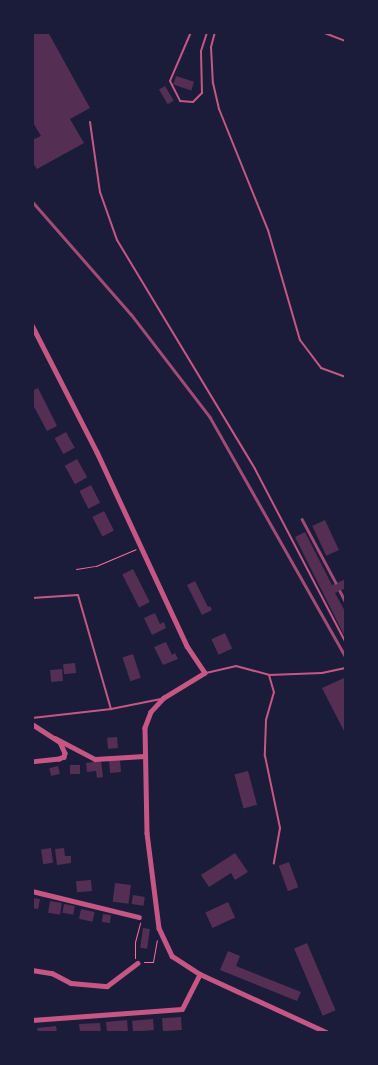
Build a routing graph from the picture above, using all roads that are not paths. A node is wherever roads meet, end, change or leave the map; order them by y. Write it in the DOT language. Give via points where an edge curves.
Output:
graph roads {
  1 [pos="191,32"];
  2 [pos="207,32"];
  3 [pos="215,32"];
  4 [pos="322,32"];
  5 [pos="346,41"];
  6 [pos="90,122"];
  7 [pos="32,325"];
  8 [pos="346,377"];
  9 [pos="32,598"];
  10 [pos="346,643"];
  11 [pos="346,668"];
  12 [pos="205,673"];
  13 [pos="269,675"];
  14 [pos="164,698"];
  15 [pos="111,709"];
  16 [pos="32,718"];
  17 [pos="32,724"];
  18 [pos="55,738"];
  19 [pos="144,756"];
  20 [pos="32,762"];
  21 [pos="274,863"];
  22 [pos="32,891"];
  23 [pos="140,917"];
  24 [pos="137,962"];
  25 [pos="32,970"];
  26 [pos="200,974"];
  27 [pos="32,1020"];
  28 [pos="326,1032"];
  1 -- 2 [label="lane" via="170,81 180,101 193,102 202,93 200,51"];
  3 -- 8 [label="lane" via="211,47 213,83 219,109 268,230 300,340 321,368"];
  4 -- 5 [label="lane"];
  6 -- 10 [label="lane" via="100,192 117,240 255,468"];
  7 -- 12 [label="street" via="97,452 187,646"];
  9 -- 15 [label="lane" via="78,595"];
  11 -- 13 [label="lane" via="322,673"];
  12 -- 13 [label="lane" via="236,666"];
  12 -- 14 [label="street"];
  13 -- 21 [label="lane" via="274,692 266,720 265,756 280,828"];
  14 -- 15 [label="lane"];
  14 -- 19 [label="street" via="151,712 145,728"];
  15 -- 16 [label="lane"];
  17 -- 18 [label="street"];
  18 -- 19 [label="street" via="95,759"];
  18 -- 20 [label="street" via="65,753 64,758"];
  19 -- 26 [label="street" via="147,833 159,928 172,956"];
  22 -- 23 [label="street"];
  24 -- 25 [label="street" via="107,986 71,983 52,973"];
  26 -- 27 [label="street" via="182,1009"];
  26 -- 28 [label="street"];
}
